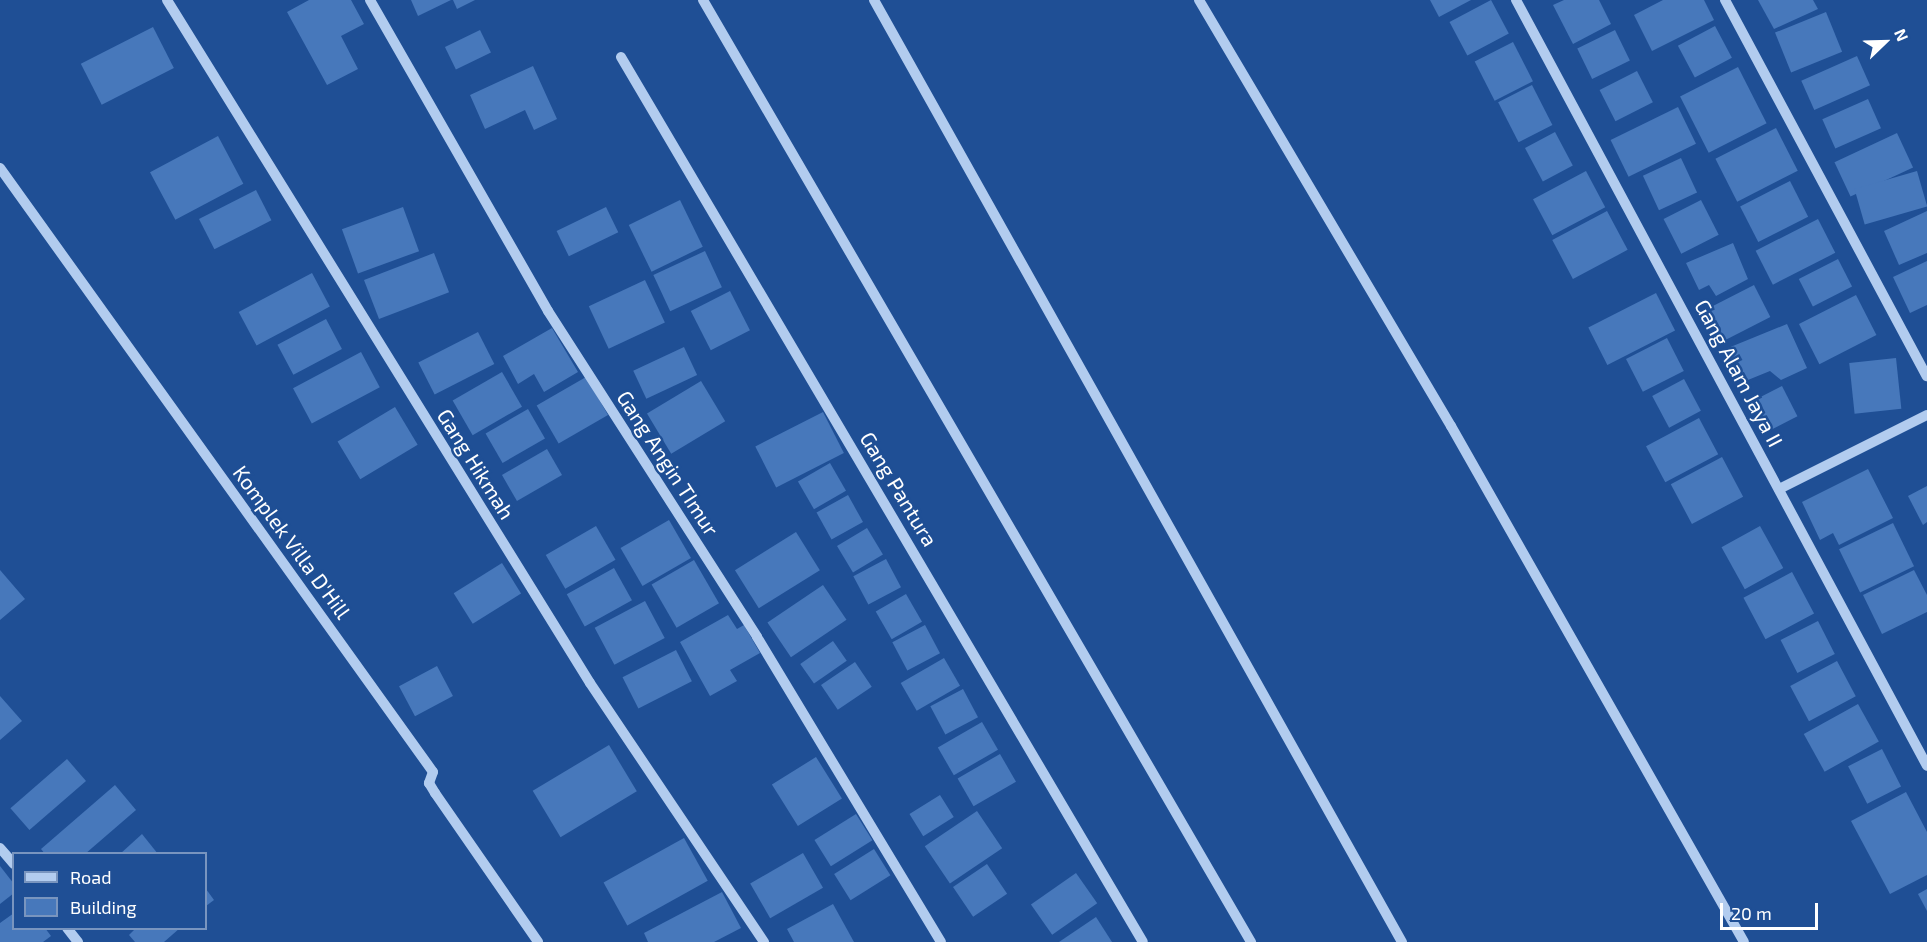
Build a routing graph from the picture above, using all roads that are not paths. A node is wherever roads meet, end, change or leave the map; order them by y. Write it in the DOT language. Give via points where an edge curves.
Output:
graph roads {
  1 [pos="167,0"];
  2 [pos="370,0"];
  3 [pos="704,0"];
  4 [pos="874,0"];
  5 [pos="1199,0"];
  6 [pos="1516,0"];
  7 [pos="1725,0"];
  8 [pos="621,57"];
  9 [pos="0,168"];
  10 [pos="1927,376"];
  11 [pos="1927,415"];
  12 [pos="1779,489"];
  13 [pos="1927,766"];
  14 [pos="0,848"];
  15 [pos="12,862"];
  16 [pos="69,930"];
  17 [pos="78,942"];
  18 [pos="538,942"];
  19 [pos="764,942"];
  20 [pos="941,942"];
  21 [pos="1143,942"];
  22 [pos="1251,942"];
  23 [pos="1402,942"];
  24 [pos="1744,942"];
  1 -- 19 [label="street, Gang Hikmah" via="590,683"];
  2 -- 20 [label="street, Gang Angin TImur" via="548,311 756,637"];
  3 -- 22 [label="street"];
  4 -- 23 [label="street"];
  5 -- 24 [label="street" via="1463,447"];
  6 -- 12 [label="street, Gang Alam Jaya II"];
  7 -- 10 [label="street"];
  8 -- 21 [label="street, Gang Pantura"];
  9 -- 18 [label="street, Komplek Villa D'Hill" via="433,772 429,783 435,793"];
  11 -- 12 [label="street"];
  12 -- 13 [label="street, Gang Alam Jaya II"];
  14 -- 15 [label="street"];
  16 -- 17 [label="street"];
}
